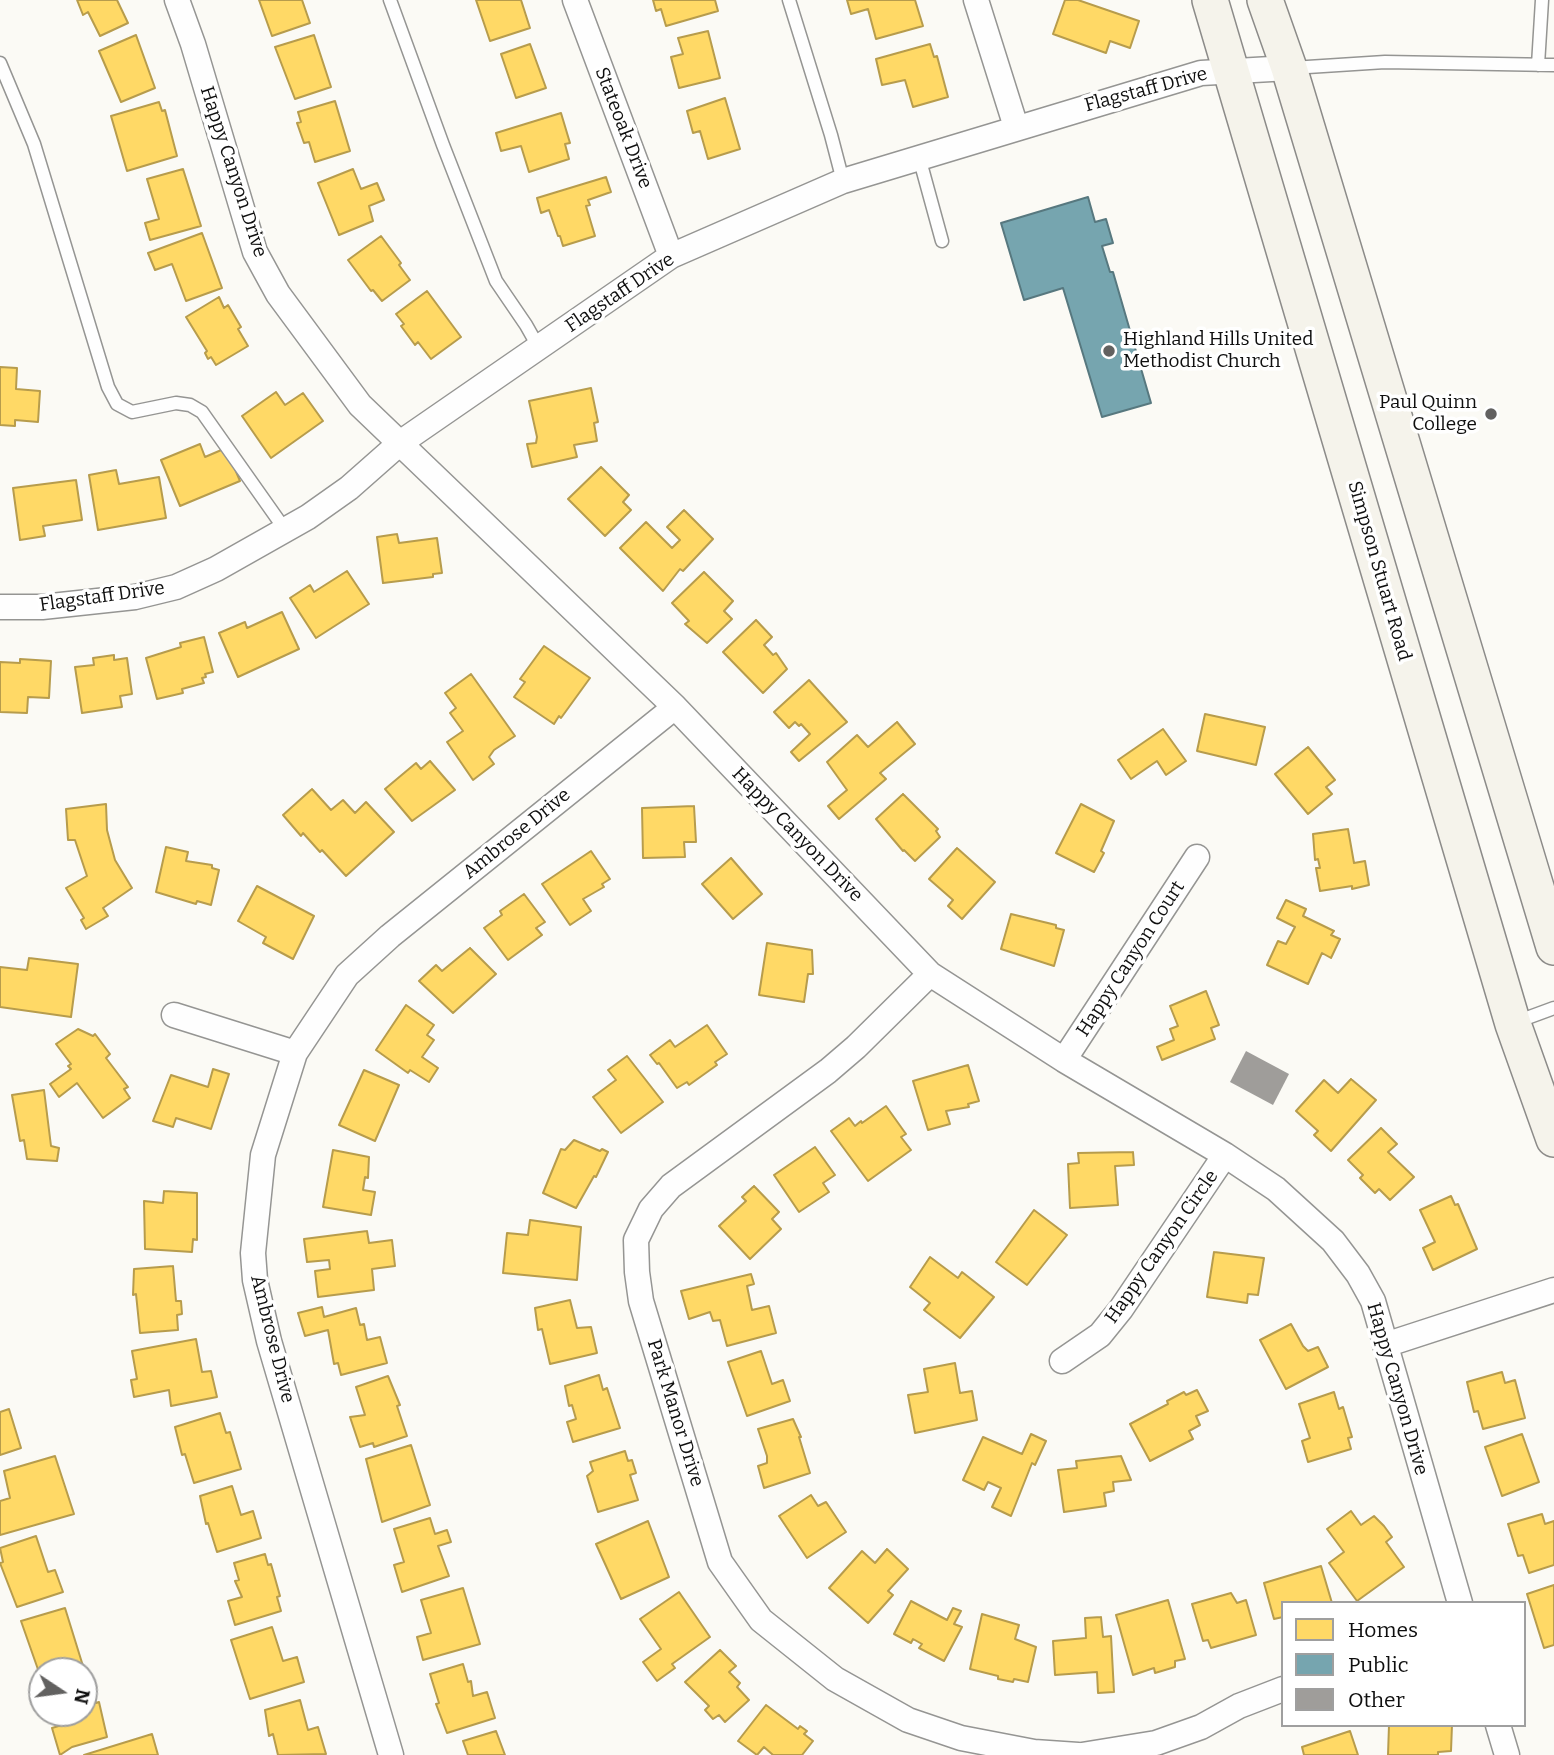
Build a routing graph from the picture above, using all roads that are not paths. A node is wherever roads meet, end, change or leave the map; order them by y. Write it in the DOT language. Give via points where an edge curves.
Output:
graph roads {
  1 [pos="177,0"];
  2 [pos="390,0"];
  3 [pos="575,0"];
  4 [pos="789,0"];
  5 [pos="976,0"];
  6 [pos="1210,0"];
  7 [pos="1265,0"];
  8 [pos="1542,0"];
  9 [pos="0,63"];
  10 [pos="1538,65"];
  11 [pos="1554,65"];
  12 [pos="1289,68"];
  13 [pos="1232,71"];
  14 [pos="1016,127"];
  15 [pos="919,157"];
  16 [pos="843,181"];
  17 [pos="942,241"];
  18 [pos="671,256"];
  19 [pos="539,348"];
  20 [pos="400,443"];
  21 [pos="286,531"];
  22 [pos="0,607"];
  23 [pos="675,707"];
  24 [pos="1197,857"];
  25 [pos="1554,947"];
  26 [pos="930,974"];
  27 [pos="1554,1008"];
  28 [pos="174,1015"];
  29 [pos="1513,1024"];
  30 [pos="295,1053"];
  31 [pos="1064,1060"];
  32 [pos="1554,1139"];
  33 [pos="1225,1155"];
  34 [pos="1554,1290"];
  35 [pos="1385,1345"];
  36 [pos="1062,1361"];
  37 [pos="1459,1601"];
  38 [pos="1281,1690"];
  39 [pos="1498,1727"];
  40 [pos="958,1746"];
  41 [pos="391,1755"];
  42 [pos="1080,1755"];
  43 [pos="1507,1755"];
  1 -- 20 [label="street, Happy Canyon Drive" via="255,251 278,294 360,405"];
  2 -- 19 [label="lane" via="496,281"];
  3 -- 18 [label="street, Stateoak Drive"];
  4 -- 16 [label="lane"];
  5 -- 14 [label="street"];
  6 -- 13 [label="main road, Simpson Stuart Road"];
  7 -- 12 [label="main road"];
  8 -- 10 [label="lane"];
  9 -- 21 [label="lane" via="34,145 117,404 132,412 176,404 202,412"];
  10 -- 11 [label="lane"];
  10 -- 12 [label="lane" via="1385,62"];
  12 -- 13 [label="street, Flagstaff Drive"];
  12 -- 25 [label="main road"];
  13 -- 14 [label="street, Flagstaff Drive" via="1201,73"];
  13 -- 29 [label="main road, Simpson Stuart Road"];
  14 -- 15 [label="street, Flagstaff Drive"];
  15 -- 16 [label="street, Flagstaff Drive"];
  15 -- 17 [label="lane"];
  16 -- 18 [label="street, Flagstaff Drive"];
  18 -- 19 [label="street, Flagstaff Drive"];
  19 -- 20 [label="street, Flagstaff Drive"];
  20 -- 21 [label="street, Flagstaff Drive" via="349,488"];
  20 -- 23 [label="street, Happy Canyon Drive"];
  21 -- 22 [label="street, Flagstaff Drive" via="176,587 91,603"];
  23 -- 26 [label="street, Happy Canyon Drive"];
  23 -- 30 [label="street, Ambrose Drive" via="347,975"];
  24 -- 31 [label="street, Happy Canyon Court"];
  26 -- 31 [label="street, Happy Canyon Drive"];
  26 -- 40 [label="street, Park Manor Drive" via="828,1070 671,1186 651,1209 636,1240 637,1272 641,1301 720,1562 761,1620 835,1679"];
  27 -- 29 [label="lane"];
  28 -- 30 [label="street"];
  29 -- 32 [label="main road, Simpson Stuart Road"];
  30 -- 41 [label="street, Ambrose Drive" via="263,1155 253,1253 255,1280 268,1341"];
  31 -- 33 [label="street, Happy Canyon Drive"];
  33 -- 35 [label="street, Happy Canyon Drive" via="1276,1189 1332,1241 1373,1301"];
  33 -- 36 [label="street, Happy Canyon Circle" via="1121,1309 1100,1335"];
  34 -- 35 [label="street"];
  35 -- 37 [label="street, Happy Canyon Drive"];
  38 -- 42 [label="street, Park Manor Drive" via="1156,1744"];
  39 -- 43 [label="street"];
  40 -- 42 [label="street, Park Manor Drive"];
}
